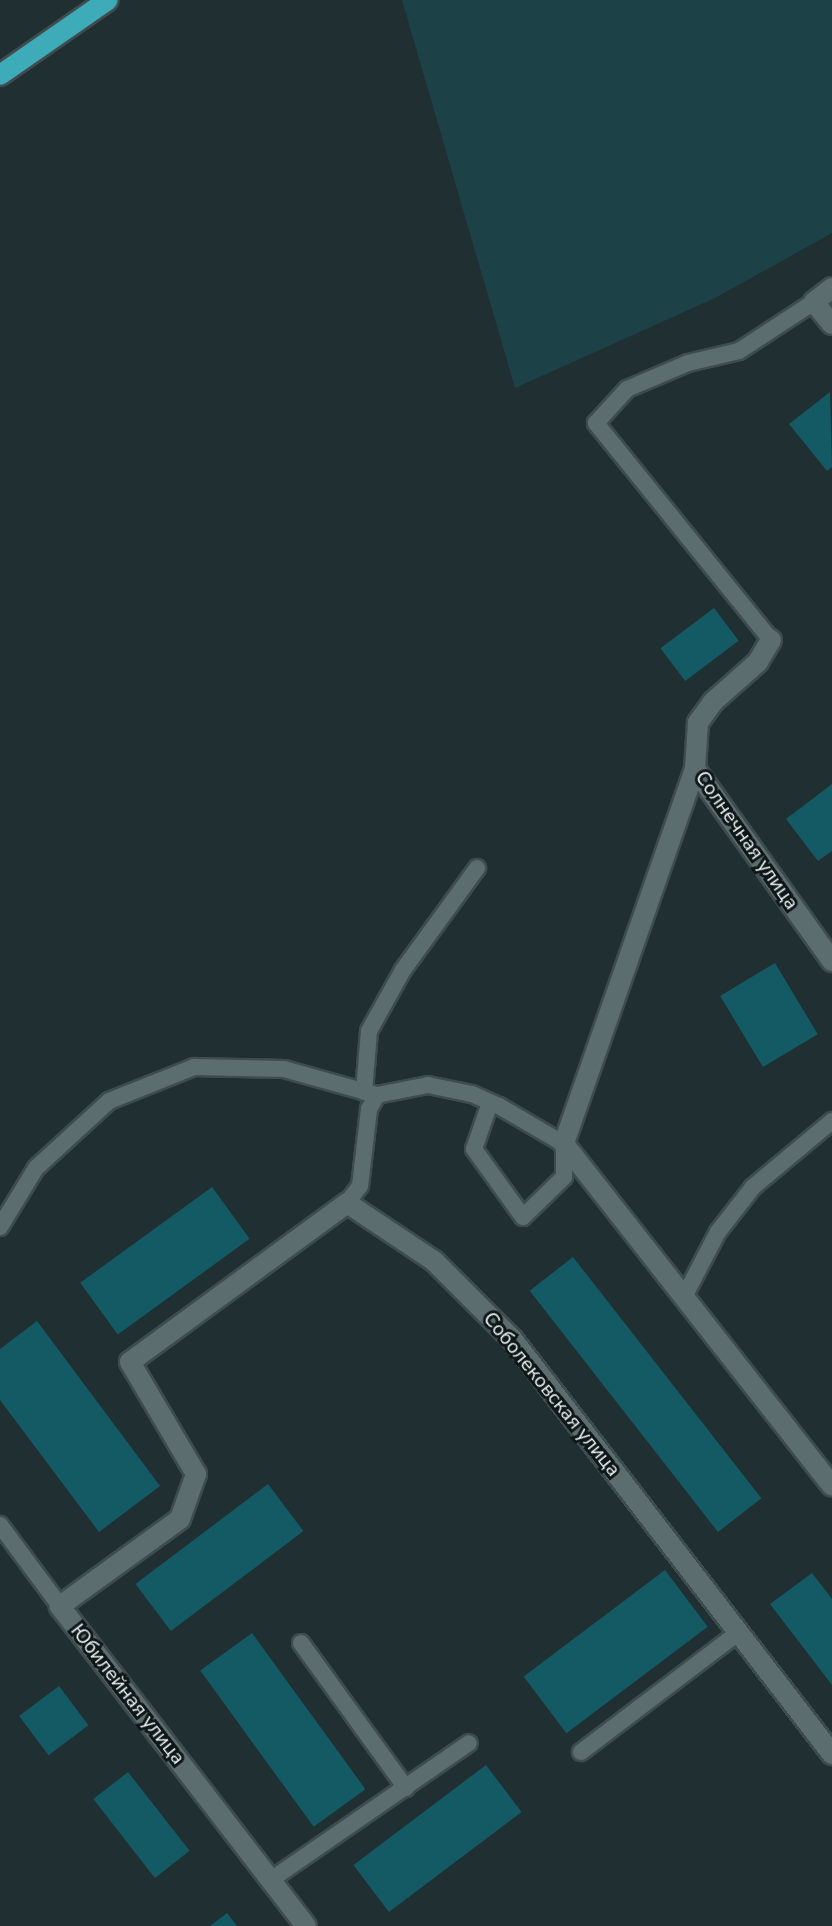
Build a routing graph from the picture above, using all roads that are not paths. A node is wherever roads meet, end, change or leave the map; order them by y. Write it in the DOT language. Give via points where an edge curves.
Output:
graph roads {
  1 [pos="108,0"];
  2 [pos="0,75"];
  3 [pos="832,288"];
  4 [pos="814,302"];
  5 [pos="832,324"];
  6 [pos="771,640"];
  7 [pos="695,769"];
  8 [pos="477,868"];
  9 [pos="832,961"];
  10 [pos="370,1094"];
  11 [pos="490,1103"];
  12 [pos="829,1131"];
  13 [pos="564,1144"];
  14 [pos="347,1203"];
  15 [pos="0,1227"];
  16 [pos="685,1295"];
  17 [pos="832,1486"];
  18 [pos="0,1525"];
  19 [pos="60,1606"];
  20 [pos="738,1633"];
  21 [pos="301,1643"];
  22 [pos="469,1743"];
  23 [pos="581,1752"];
  24 [pos="832,1754"];
  25 [pos="406,1788"];
  26 [pos="272,1879"];
  27 [pos="306,1926"];
  1 -- 2 [label="main road"];
  3 -- 4 [label="street"];
  4 -- 5 [label="street"];
  4 -- 6 [label="lane" via="739,351 688,363 627,389 596,423"];
  6 -- 7 [label="street, Солнечная улица" via="758,662 713,702 698,723"];
  7 -- 9 [label="street, Солнечная улица"];
  7 -- 13 [label="street"];
  8 -- 10 [label="lane" via="403,970 369,1031"];
  10 -- 11 [label="lane" via="428,1085"];
  10 -- 14 [label="lane" via="360,1186"];
  10 -- 15 [label="lane" via="284,1069 194,1067 109,1101 36,1168"];
  11 -- 13 [label="lane"];
  11 -- 13 [label="lane" via="474,1149 523,1217 564,1177"];
  12 -- 16 [label="lane" via="753,1187 718,1232"];
  13 -- 16 [label="street"];
  14 -- 19 [label="street, Юбилейная улица" via="130,1362 196,1474 180,1519"];
  14 -- 20 [label="street, Соболековская улица" via="434,1261 513,1340"];
  16 -- 17 [label="street"];
  18 -- 19 [label="lane"];
  19 -- 26 [label="street, Юбилейная улица"];
  20 -- 23 [label="lane"];
  20 -- 24 [label="street, Соболековская улица"];
  21 -- 25 [label="lane"];
  22 -- 25 [label="lane"];
  25 -- 26 [label="lane"];
  26 -- 27 [label="street, Юбилейная улица"];
}
